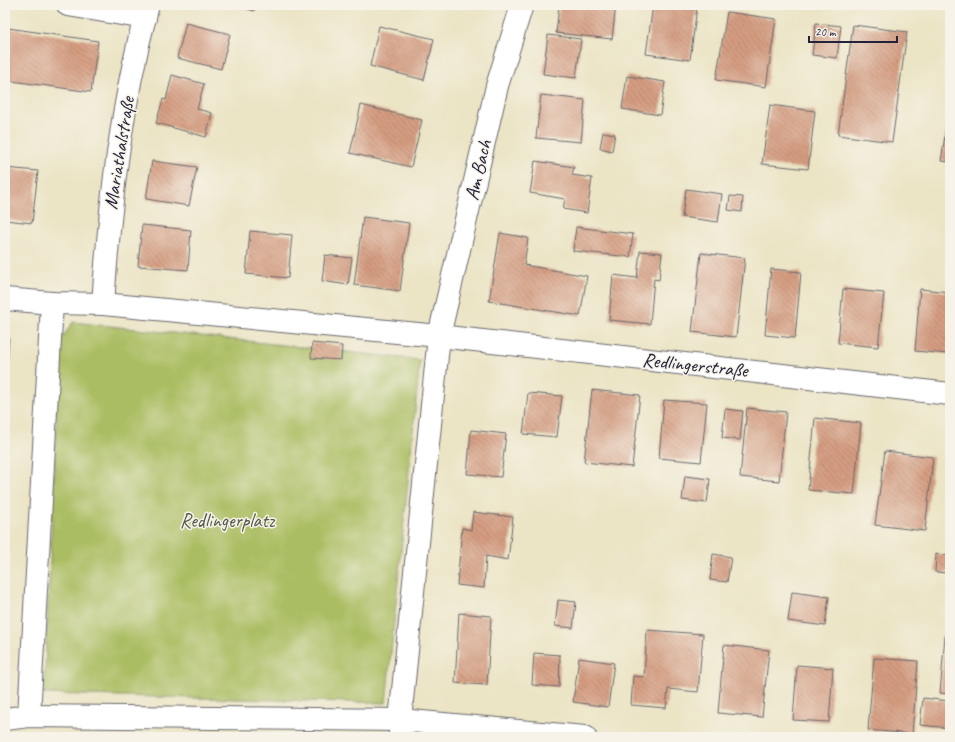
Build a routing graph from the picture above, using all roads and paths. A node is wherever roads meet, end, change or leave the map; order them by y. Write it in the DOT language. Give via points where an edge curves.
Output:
graph roads {
  1 [pos="68,5"];
  2 [pos="522,5"];
  3 [pos="146,11"];
  4 [pos="5,299"];
  5 [pos="52,303"];
  6 [pos="103,304"];
  7 [pos="439,336"];
  8 [pos="950,394"];
  9 [pos="29,716"];
  10 [pos="5,718"];
  11 [pos="400,729"];
  12 [pos="585,737"];
  1 -- 3 [label="street"];
  2 -- 7 [label="street, Am Bach" via="497,86"];
  3 -- 6 [label="street, Mariathalstraße" via="121,126 109,216"];
  4 -- 5 [label="street"];
  5 -- 6 [label="street"];
  5 -- 9 [label="street"];
  6 -- 7 [label="street"];
  7 -- 8 [label="street, Redlingerstraße"];
  7 -- 11 [label="street"];
  9 -- 10 [label="street"];
  9 -- 11 [label="street"];
  11 -- 12 [label="street"];
}
